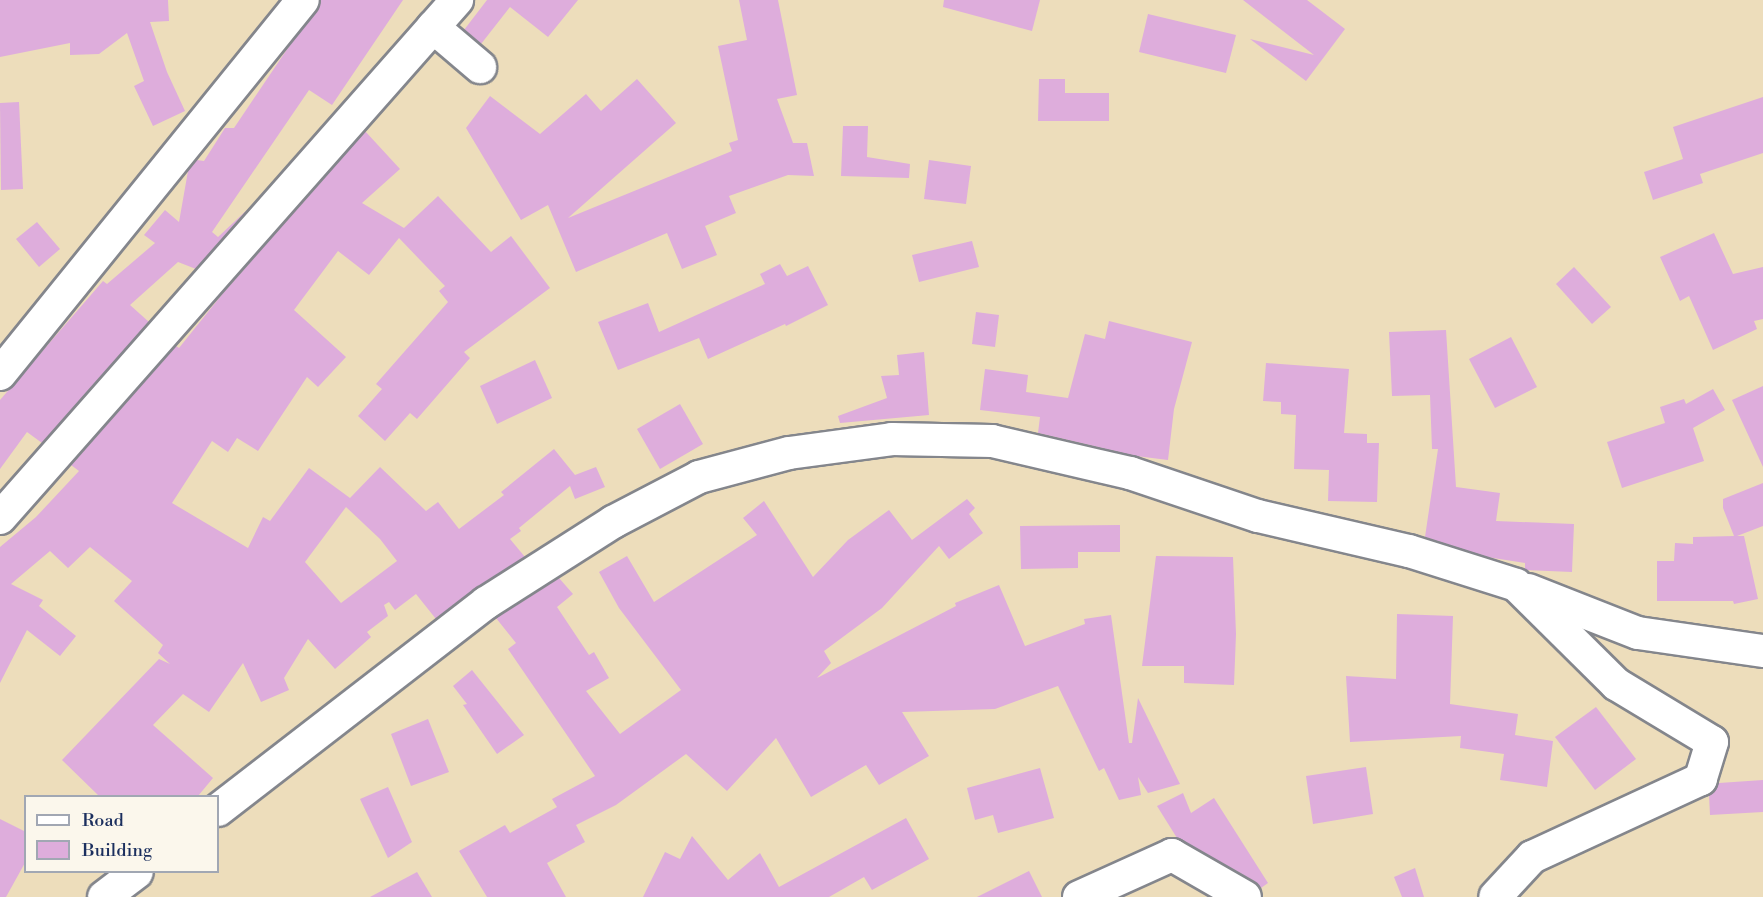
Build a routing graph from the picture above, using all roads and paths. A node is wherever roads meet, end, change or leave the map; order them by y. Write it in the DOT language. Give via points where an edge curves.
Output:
graph roads {
  1 [pos="303,0"];
  2 [pos="456,0"];
  3 [pos="433,27"];
  4 [pos="480,67"];
  5 [pos="0,374"];
  6 [pos="0,518"];
  7 [pos="1516,585"];
  8 [pos="1763,651"];
  9 [pos="219,809"];
  10 [pos="136,873"];
  11 [pos="104,897"];
  12 [pos="1078,897"];
  13 [pos="1245,897"];
  14 [pos="1495,897"];
  1 -- 5 [label="street"];
  2 -- 3 [label="street"];
  3 -- 4 [label="street"];
  3 -- 6 [label="street"];
  7 -- 8 [label="street" via="1638,633"];
  7 -- 9 [label="street" via="1409,550 1258,516 1130,473 992,441 892,439 789,453 699,477 613,522 486,603"];
  7 -- 14 [label="street" via="1616,684 1712,742 1701,779 1532,857"];
  10 -- 11 [label="street"];
  12 -- 13 [label="street" via="1172,855"];
}
